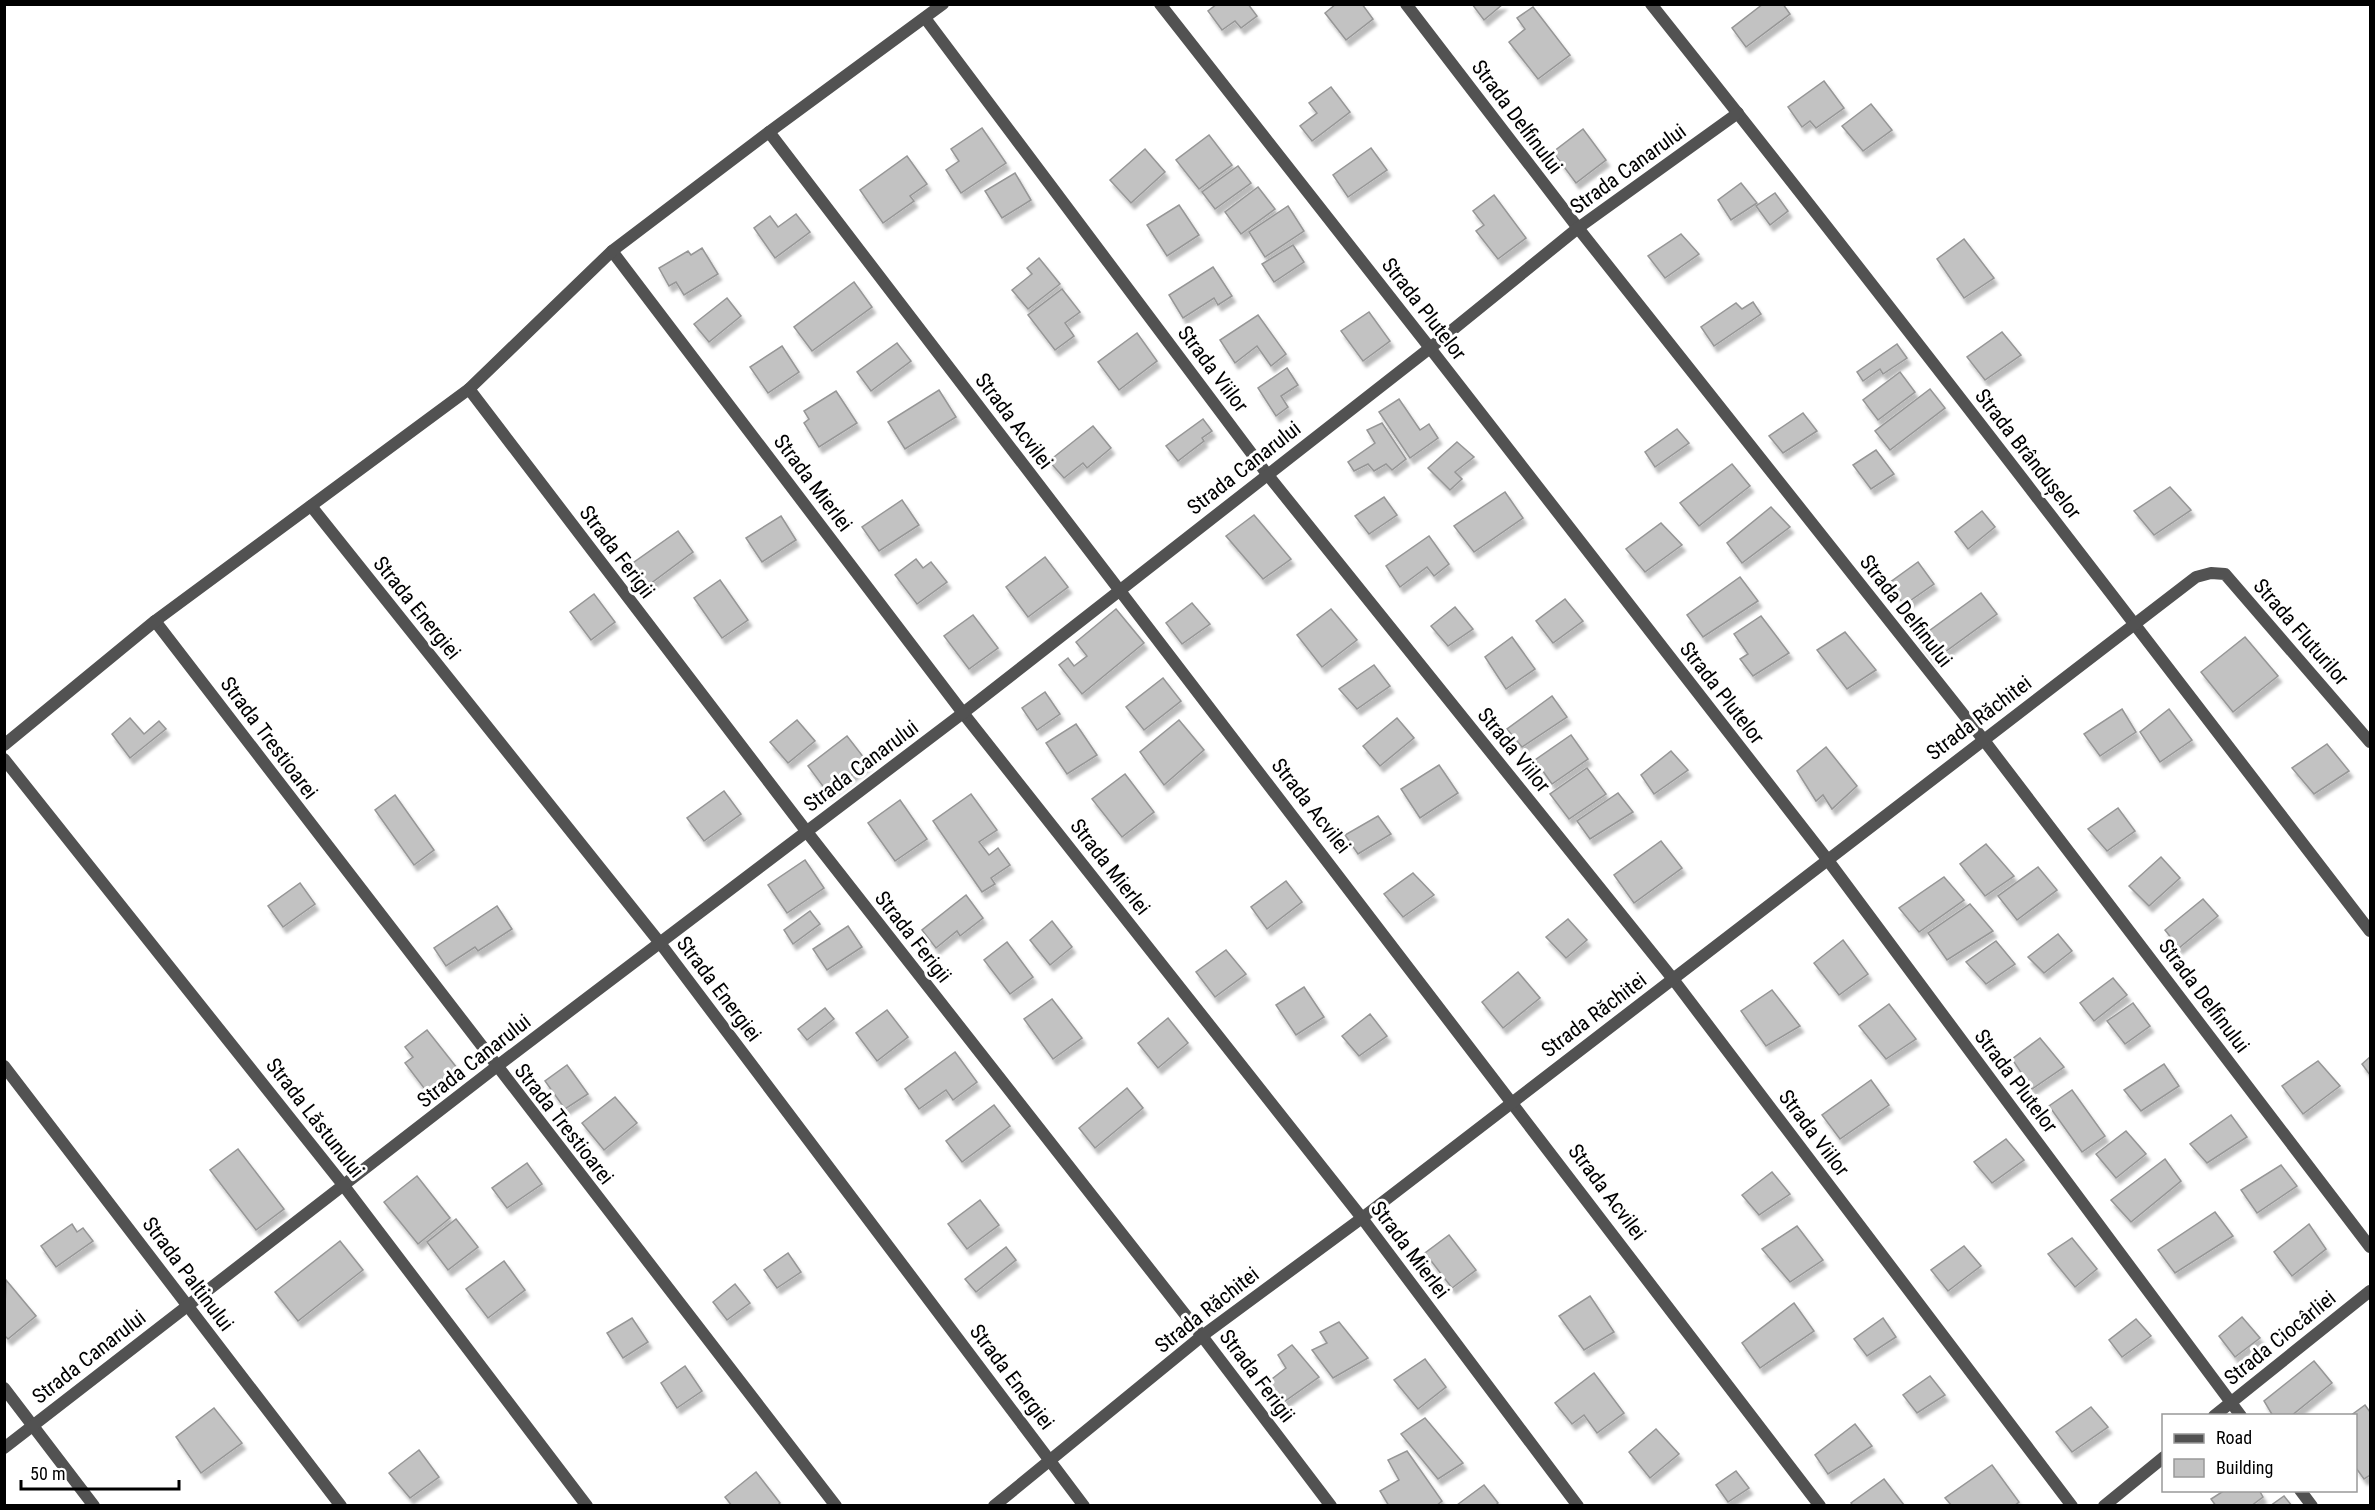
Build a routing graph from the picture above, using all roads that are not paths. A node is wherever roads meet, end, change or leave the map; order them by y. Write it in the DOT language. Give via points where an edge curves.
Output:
graph roads {
  1 [pos="943,4"];
  2 [pos="1160,4"];
  3 [pos="1406,4"];
  4 [pos="1651,4"];
  5 [pos="925,18"];
  6 [pos="1738,113"];
  7 [pos="769,132"];
  8 [pos="1578,228"];
  9 [pos="612,251"];
  10 [pos="1430,348"];
  11 [pos="469,389"];
  12 [pos="1267,474"];
  13 [pos="311,506"];
  14 [pos="2225,574"];
  15 [pos="1119,591"];
  16 [pos="155,621"];
  17 [pos="2135,624"];
  18 [pos="963,713"];
  19 [pos="1983,739"];
  20 [pos="2370,742"];
  21 [pos="4,745"];
  22 [pos="4,759"];
  23 [pos="807,832"];
  24 [pos="1827,859"];
  25 [pos="2370,931"];
  26 [pos="660,943"];
  27 [pos="1673,979"];
  28 [pos="4,1066"];
  29 [pos="496,1067"];
  30 [pos="1513,1100"];
  31 [pos="344,1186"];
  32 [pos="1362,1218"];
  33 [pos="2370,1246"];
  34 [pos="2370,1291"];
  35 [pos="187,1305"];
  36 [pos="1202,1336"];
  37 [pos="4,1388"];
  38 [pos="2231,1402"];
  39 [pos="2216,1414"];
  40 [pos="2240,1414"];
  41 [pos="34,1425"];
  42 [pos="4,1448"];
  43 [pos="2162,1458"];
  44 [pos="1051,1461"];
  45 [pos="2301,1492"];
  46 [pos="94,1506"];
  47 [pos="341,1506"];
  48 [pos="587,1506"];
  49 [pos="836,1506"];
  50 [pos="994,1506"];
  51 [pos="1084,1506"];
  52 [pos="1331,1506"];
  53 [pos="1578,1506"];
  54 [pos="1820,1506"];
  55 [pos="2072,1506"];
  56 [pos="2104,1506"];
  57 [pos="2312,1506"];
  1 -- 5 [label="street"];
  2 -- 10 [label="street, Strada Plutelor"];
  3 -- 8 [label="street, Strada Delfinului"];
  4 -- 6 [label="street, Strada Brândușelor"];
  5 -- 7 [label="street"];
  5 -- 12 [label="street, Strada Viilor"];
  6 -- 8 [label="street, Strada Canarului"];
  6 -- 17 [label="street, Strada Brândușelor"];
  7 -- 9 [label="street"];
  7 -- 15 [label="street, Strada Acvilei"];
  8 -- 10 [label="street, Strada Canarului"];
  8 -- 19 [label="street, Strada Delfinului"];
  9 -- 11 [label="street"];
  9 -- 18 [label="street, Strada Mierlei"];
  10 -- 12 [label="street, Strada Canarului"];
  10 -- 24 [label="street, Strada Plutelor"];
  11 -- 13 [label="street"];
  11 -- 23 [label="street, Strada Ferigii"];
  12 -- 15 [label="street, Strada Canarului"];
  12 -- 27 [label="street, Strada Viilor"];
  13 -- 16 [label="street"];
  13 -- 26 [label="street, Strada Energiei"];
  14 -- 17 [label="street, Strada Răchitei" via="2196,577"];
  14 -- 20 [label="street, Strada Fluturilor"];
  15 -- 18 [label="street, Strada Canarului"];
  15 -- 30 [label="street, Strada Acvilei"];
  16 -- 21 [label="street"];
  16 -- 29 [label="street, Strada Trestioarei"];
  17 -- 19 [label="street, Strada Răchitei"];
  17 -- 25 [label="street, Strada Brândușelor"];
  18 -- 23 [label="street, Strada Canarului"];
  18 -- 32 [label="street, Strada Mierlei"];
  19 -- 24 [label="street, Strada Răchitei"];
  19 -- 33 [label="street, Strada Delfinului"];
  22 -- 31 [label="street, Strada Lăstunului"];
  23 -- 26 [label="street, Strada Canarului"];
  23 -- 36 [label="street, Strada Ferigii"];
  24 -- 27 [label="street, Strada Răchitei"];
  24 -- 38 [label="street, Strada Plutelor"];
  26 -- 29 [label="street, Strada Canarului"];
  26 -- 44 [label="street, Strada Energiei"];
  27 -- 30 [label="street, Strada Răchitei"];
  27 -- 55 [label="street, Strada Viilor"];
  28 -- 35 [label="street, Strada Paltinului"];
  29 -- 31 [label="street, Strada Canarului"];
  29 -- 49 [label="street, Strada Trestioarei"];
  30 -- 32 [label="street, Strada Răchitei"];
  30 -- 54 [label="street, Strada Acvilei"];
  31 -- 35 [label="street, Strada Canarului"];
  31 -- 48 [label="street, Strada Lăstunului"];
  32 -- 36 [label="street, Strada Răchitei"];
  32 -- 53 [label="street, Strada Mierlei"];
  34 -- 38 [label="street, Strada Ciocârliei"];
  35 -- 41 [label="street, Strada Canarului"];
  35 -- 47 [label="street, Strada Paltinului"];
  36 -- 44 [label="street, Strada Răchitei"];
  36 -- 52 [label="street, Strada Ferigii"];
  37 -- 41 [label="street"];
  38 -- 39 [label="street, Strada Ciocârliei"];
  38 -- 40 [label="street, Strada Plutelor"];
  41 -- 42 [label="street, Strada Canarului"];
  41 -- 46 [label="street"];
  43 -- 56 [label="street"];
  44 -- 50 [label="street, Strada Răchitei"];
  44 -- 51 [label="street, Strada Energiei"];
  45 -- 57 [label="street"];
}
